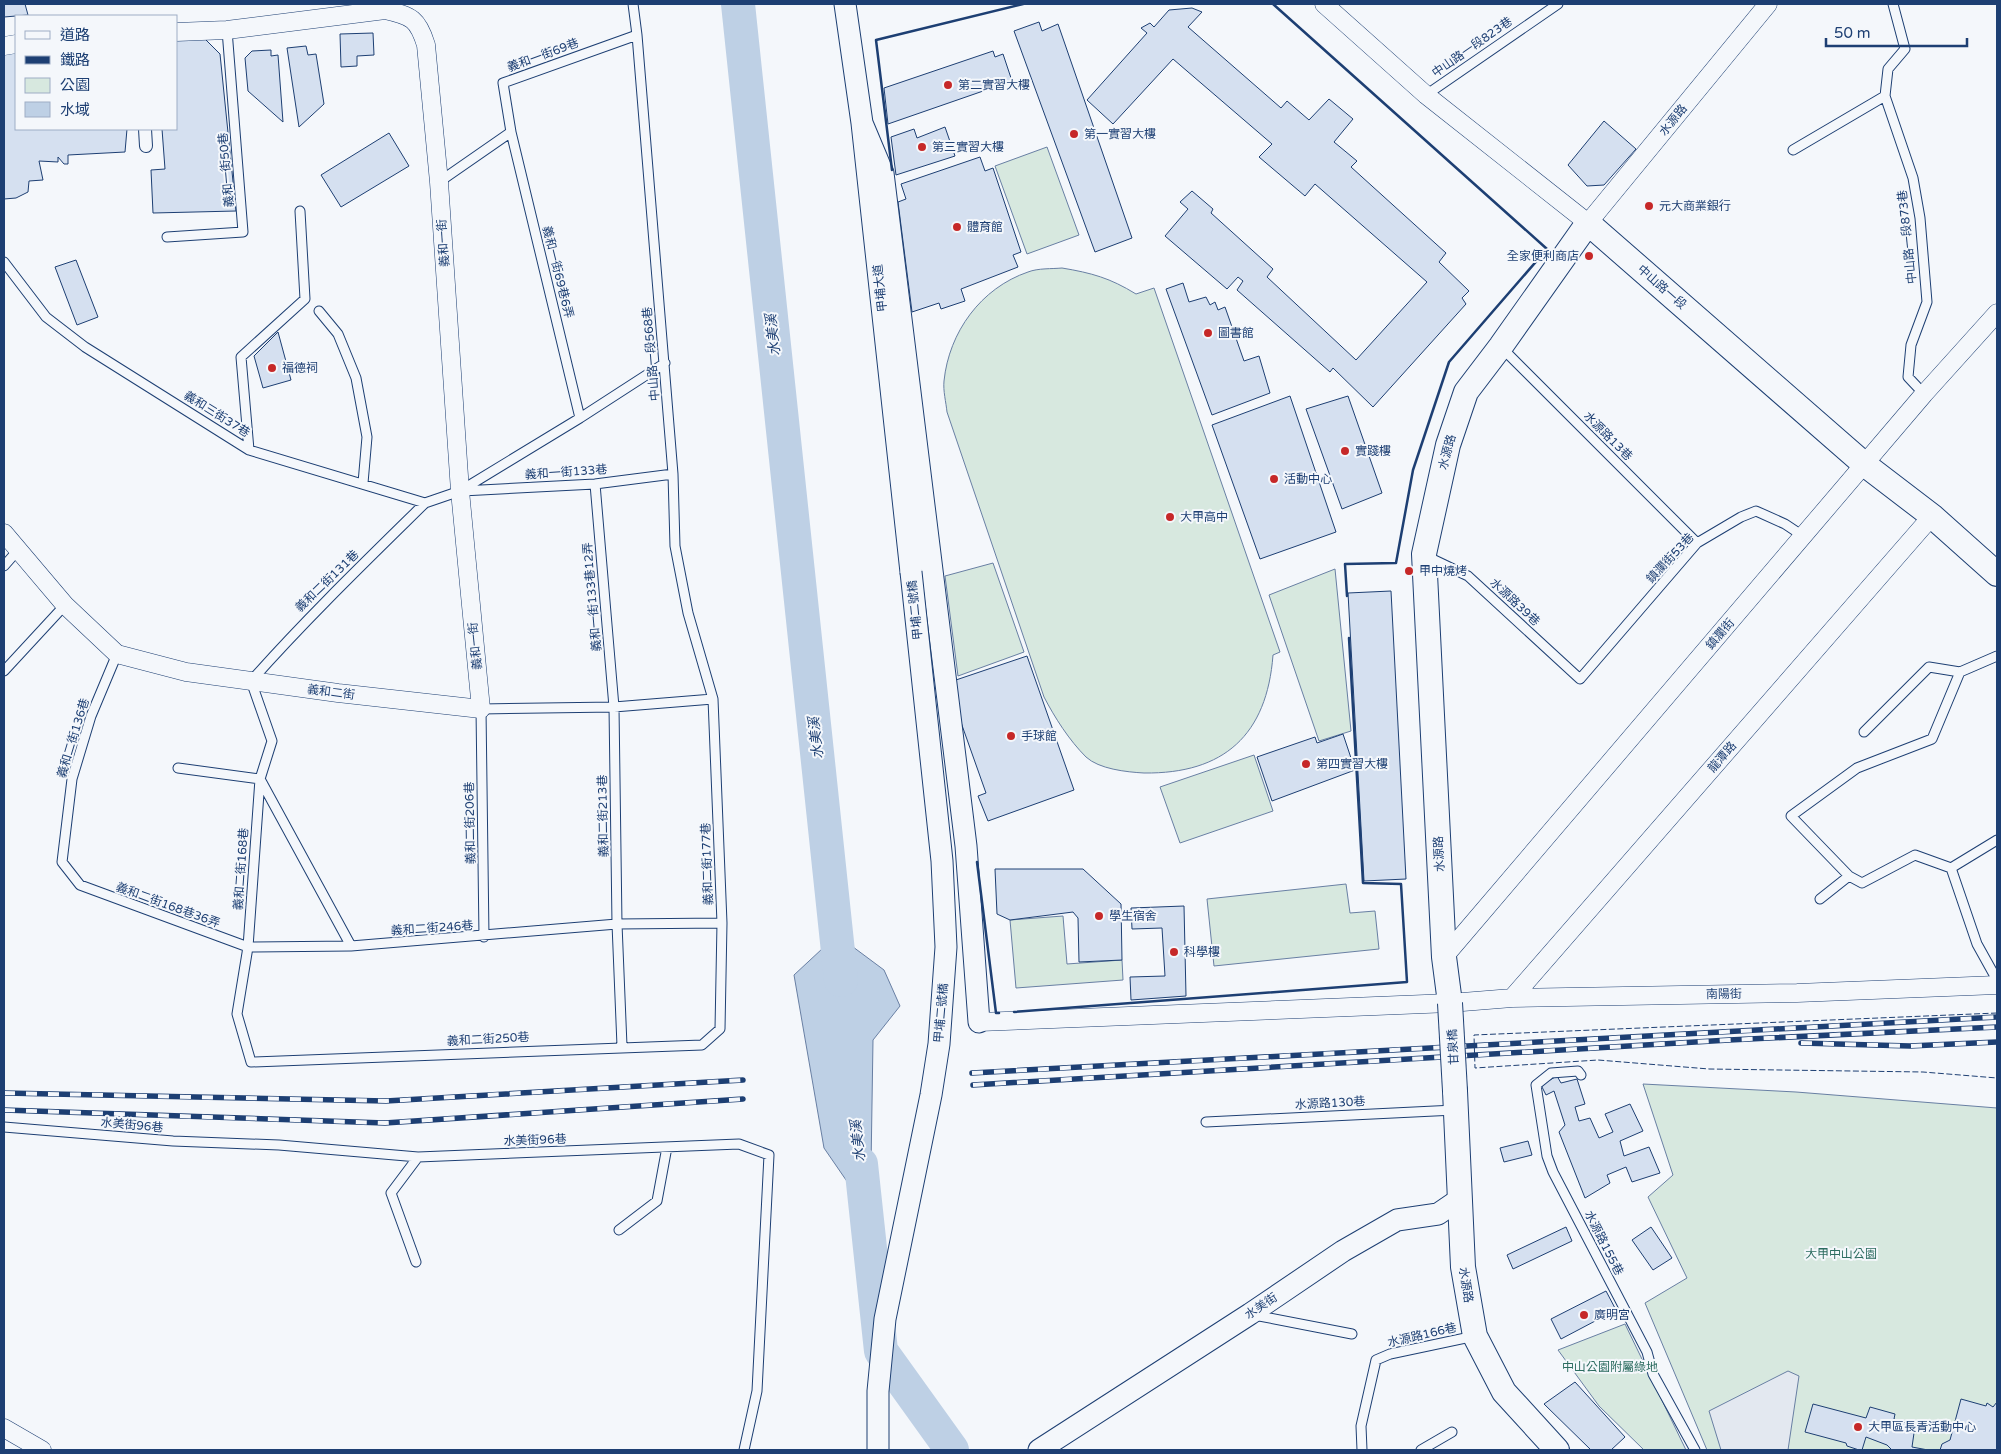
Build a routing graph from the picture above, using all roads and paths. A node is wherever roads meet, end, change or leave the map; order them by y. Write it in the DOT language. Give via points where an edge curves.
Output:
graph roads {
  1 [pos="632,4"];
  2 [pos="846,4"];
  3 [pos="1324,4"];
  4 [pos="1558,4"];
  5 [pos="1768,4"];
  6 [pos="1893,4"];
  7 [pos="227,30"];
  8 [pos="178,32"];
  9 [pos="637,35"];
  10 [pos="1426,95"];
  11 [pos="1885,96"];
  12 [pos="862,123"];
  13 [pos="145,130"];
  14 [pos="511,132"];
  15 [pos="146,146"];
  16 [pos="1793,150"];
  17 [pos="439,182"];
  18 [pos="300,211"];
  19 [pos="1588,223"];
  20 [pos="167,237"];
  21 [pos="4,262"];
  22 [pos="319,311"];
  23 [pos="1997,313"];
  24 [pos="1501,346"];
  25 [pos="665,363"];
  26 [pos="1924,394"];
  27 [pos="580,418"];
  28 [pos="250,450"];
  29 [pos="1864,464"];
  30 [pos="673,474"];
  31 [pos="363,483"];
  32 [pos="595,484"];
  33 [pos="460,491"];
  34 [pos="425,503"];
  35 [pos="1932,516"];
  36 [pos="4,534"];
  37 [pos="1804,536"];
  38 [pos="1698,543"];
  39 [pos="18,550"];
  40 [pos="1424,554"];
  41 [pos="4,566"];
  42 [pos="911,572"];
  43 [pos="1997,574"];
  44 [pos="65,606"];
  45 [pos="117,654"];
  46 [pos="1997,656"];
  47 [pos="4,671"];
  48 [pos="1960,672"];
  49 [pos="1580,679"];
  50 [pos="251,681"];
  51 [pos="713,699"];
  52 [pos="614,707"];
  53 [pos="481,709"];
  54 [pos="1864,732"];
  55 [pos="178,768"];
  56 [pos="260,779"];
  57 [pos="1997,840"];
  58 [pos="1951,868"];
  59 [pos="1849,876"];
  60 [pos="80,885"];
  61 [pos="1820,899"];
  62 [pos="722,923"];
  63 [pos="617,924"];
  64 [pos="484,936"];
  65 [pos="352,946"];
  66 [pos="248,947"];
  67 [pos="1444,957"];
  68 [pos="1997,980"];
  69 [pos="1997,984"];
  70 [pos="1512,998"];
  71 [pos="1450,1003"];
  72 [pos="979,1022"];
  73 [pos="720,1029"];
  74 [pos="622,1046"];
  75 [pos="251,1062"];
  76 [pos="1581,1074"];
  77 [pos="1456,1100"];
  78 [pos="1206,1122"];
  79 [pos="4,1127"];
  80 [pos="667,1147"];
  81 [pos="418,1157"];
  82 [pos="1460,1199"];
  83 [pos="619,1230"];
  84 [pos="416,1262"];
  85 [pos="1250,1314"];
  86 [pos="1352,1334"];
  87 [pos="1475,1336"];
  88 [pos="4,1428"];
  89 [pos="1452,1432"];
  90 [pos="42,1450"];
  91 [pos="744,1450"];
  92 [pos="878,1450"];
  93 [pos="1039,1450"];
  94 [pos="1362,1450"];
  95 [pos="1421,1450"];
  96 [pos="1557,1450"];
  97 [pos="1695,1450"];
  1 -- 9 [label="lane, 中山路一段568巷"];
  2 -- 12 [label="street, 甲埔大道"];
  3 -- 10 [label="street, 中山路一段"];
  4 -- 10 [label="lane, 中山路一段823巷"];
  5 -- 19 [label="street, 水源路"];
  6 -- 11 [label="lane, 中山路一段873巷" via="1905,49 1888,69"];
  7 -- 8 [label="street, 義和一街"];
  7 -- 17 [label="street, 義和一街" via="386,10 408,15 420,27 426,46"];
  7 -- 20 [label="lane, 義和一街50巷" via="244,232"];
  9 -- 14 [label="lane, 義和一街69巷" via="503,83"];
  9 -- 25 [label="lane, 中山路一段568巷"];
  10 -- 19 [label="street, 中山路一段"];
  11 -- 16 [label="lane"];
  11 -- 26 [label="lane, 中山路一段873巷" via="1913,178 1920,218 1927,302 1911,346 1908,376"];
  12 -- 42 [label="street, 甲埔大道"];
  12 -- 72 [label="street" via="883,174 966,846"];
  13 -- 15 [label="street"];
  14 -- 17 [label="lane"];
  14 -- 27 [label="lane, 義和一街69巷6弄"];
  17 -- 33 [label="street, 義和一街"];
  18 -- 28 [label="lane" via="305,299 241,356"];
  19 -- 24 [label="main road, 水源路"];
  19 -- 29 [label="main road, 中山路一段"];
  21 -- 28 [label="lane, 義和三街37巷" via="46,317 85,347"];
  22 -- 31 [label="lane" via="338,334 356,378 367,437"];
  23 -- 26 [label="street, 鎮瀾街"];
  24 -- 38 [label="lane, 水源路13巷"];
  24 -- 40 [label="main road, 水源路" via="1466,392 1448,444"];
  25 -- 27 [label="lane"];
  25 -- 30 [label="lane, 中山路一段568巷"];
  26 -- 29 [label="street, 鎮瀾街"];
  27 -- 33 [label="lane"];
  28 -- 31 [label="lane, 義和三街37巷"];
  29 -- 35 [label="main road, 中山路一段"];
  29 -- 37 [label="street, 鎮瀾街"];
  30 -- 32 [label="lane, 義和一街133巷"];
  30 -- 51 [label="lane, 中山路一段568巷" via="675,546 688,613"];
  31 -- 34 [label="lane, 義和三街37巷"];
  32 -- 33 [label="lane, 義和一街133巷"];
  32 -- 52 [label="lane, 義和一街133巷12弄"];
  33 -- 34 [label="lane"];
  33 -- 53 [label="street, 義和一街"];
  34 -- 50 [label="lane, 義和二街131巷" via="303,622"];
  35 -- 43 [label="main road, 中山路一段"];
  35 -- 70 [label="street, 龍潭路"];
  36 -- 39 [label="street, 義和二街"];
  37 -- 38 [label="lane, 鎮瀾街53巷" via="1756,511"];
  37 -- 67 [label="street, 鎮瀾街"];
  38 -- 49 [label="lane, 鎮瀾街53巷"];
  39 -- 41 [label="lane"];
  39 -- 44 [label="street, 義和二街"];
  40 -- 49 [label="lane, 水源路39巷" via="1468,576"];
  40 -- 67 [label="main road, 水源路"];
  42 -- 92 [label="street, 甲埔二號橋, bridge" via="942,861 946,947 939,1044 931,1095 883,1336 878,1391"];
  44 -- 45 [label="street, 義和二街"];
  44 -- 47 [label="lane"];
  45 -- 50 [label="street, 義和二街" via="186,672"];
  45 -- 60 [label="lane, 義和二街136巷" via="91,716 72,779 62,862"];
  46 -- 48 [label="lane"];
  48 -- 54 [label="lane" via="1929,667"];
  48 -- 59 [label="lane" via="1932,739 1857,768 1791,816"];
  50 -- 53 [label="street, 義和二街"];
  50 -- 56 [label="lane, 義和二街168巷" via="272,741"];
  51 -- 52 [label="lane, 義和二街"];
  51 -- 62 [label="lane, 義和二街177巷"];
  52 -- 53 [label="lane, 義和二街"];
  52 -- 63 [label="lane, 義和二街213巷"];
  53 -- 64 [label="lane, 義和二街206巷"];
  55 -- 56 [label="lane"];
  56 -- 65 [label="lane"];
  56 -- 66 [label="lane, 義和二街168巷"];
  57 -- 58 [label="lane"];
  58 -- 59 [label="lane" via="1915,855 1862,882"];
  58 -- 68 [label="lane" via="1977,944"];
  59 -- 61 [label="lane"];
  60 -- 66 [label="lane, 義和二街168巷36弄"];
  62 -- 63 [label="lane"];
  62 -- 73 [label="lane, 義和二街177巷"];
  63 -- 64 [label="lane, 義和二街246巷"];
  63 -- 74 [label="lane, 義和二街213巷"];
  64 -- 65 [label="lane, 義和二街246巷"];
  65 -- 66 [label="lane, 義和二街246巷"];
  66 -- 75 [label="lane, 義和二街168巷" via="237,1014"];
  67 -- 71 [label="main road, 水源路"];
  69 -- 70 [label="street, 南陽街" via="1796,993"];
  70 -- 71 [label="street, 南陽街"];
  71 -- 72 [label="street, 南陽街"];
  71 -- 77 [label="main road, 甘泉橋, bridge"];
  73 -- 74 [label="lane, 義和二街250巷" via="702,1044"];
  74 -- 75 [label="lane, 義和二街250巷"];
  76 -- 97 [label="lane, 水源路155巷" via="1578,1071 1551,1073 1536,1085 1547,1156 1646,1352 1653,1374"];
  77 -- 78 [label="lane, 水源路130巷"];
  77 -- 82 [label="main road, 水源路"];
  79 -- 81 [label="lane, 水美街96巷"];
  80 -- 81 [label="lane, 水美街96巷"];
  80 -- 83 [label="lane" via="657,1202"];
  80 -- 91 [label="lane, 水美街96巷" via="739,1144 769,1155 757,1392"];
  81 -- 84 [label="lane" via="391,1193"];
  82 -- 85 [label="street, 水美街" via="1438,1214 1397,1220 1343,1251"];
  82 -- 87 [label="main road, 水源路" via="1463,1267"];
  85 -- 86 [label="lane"];
  85 -- 93 [label="street, 水美街"];
  87 -- 94 [label="lane, 水源路166巷" via="1390,1354 1376,1360 1361,1426"];
  87 -- 96 [label="main road, 水源路" via="1504,1392"];
  88 -- 90 [label="street"];
  89 -- 95 [label="lane"];
}
